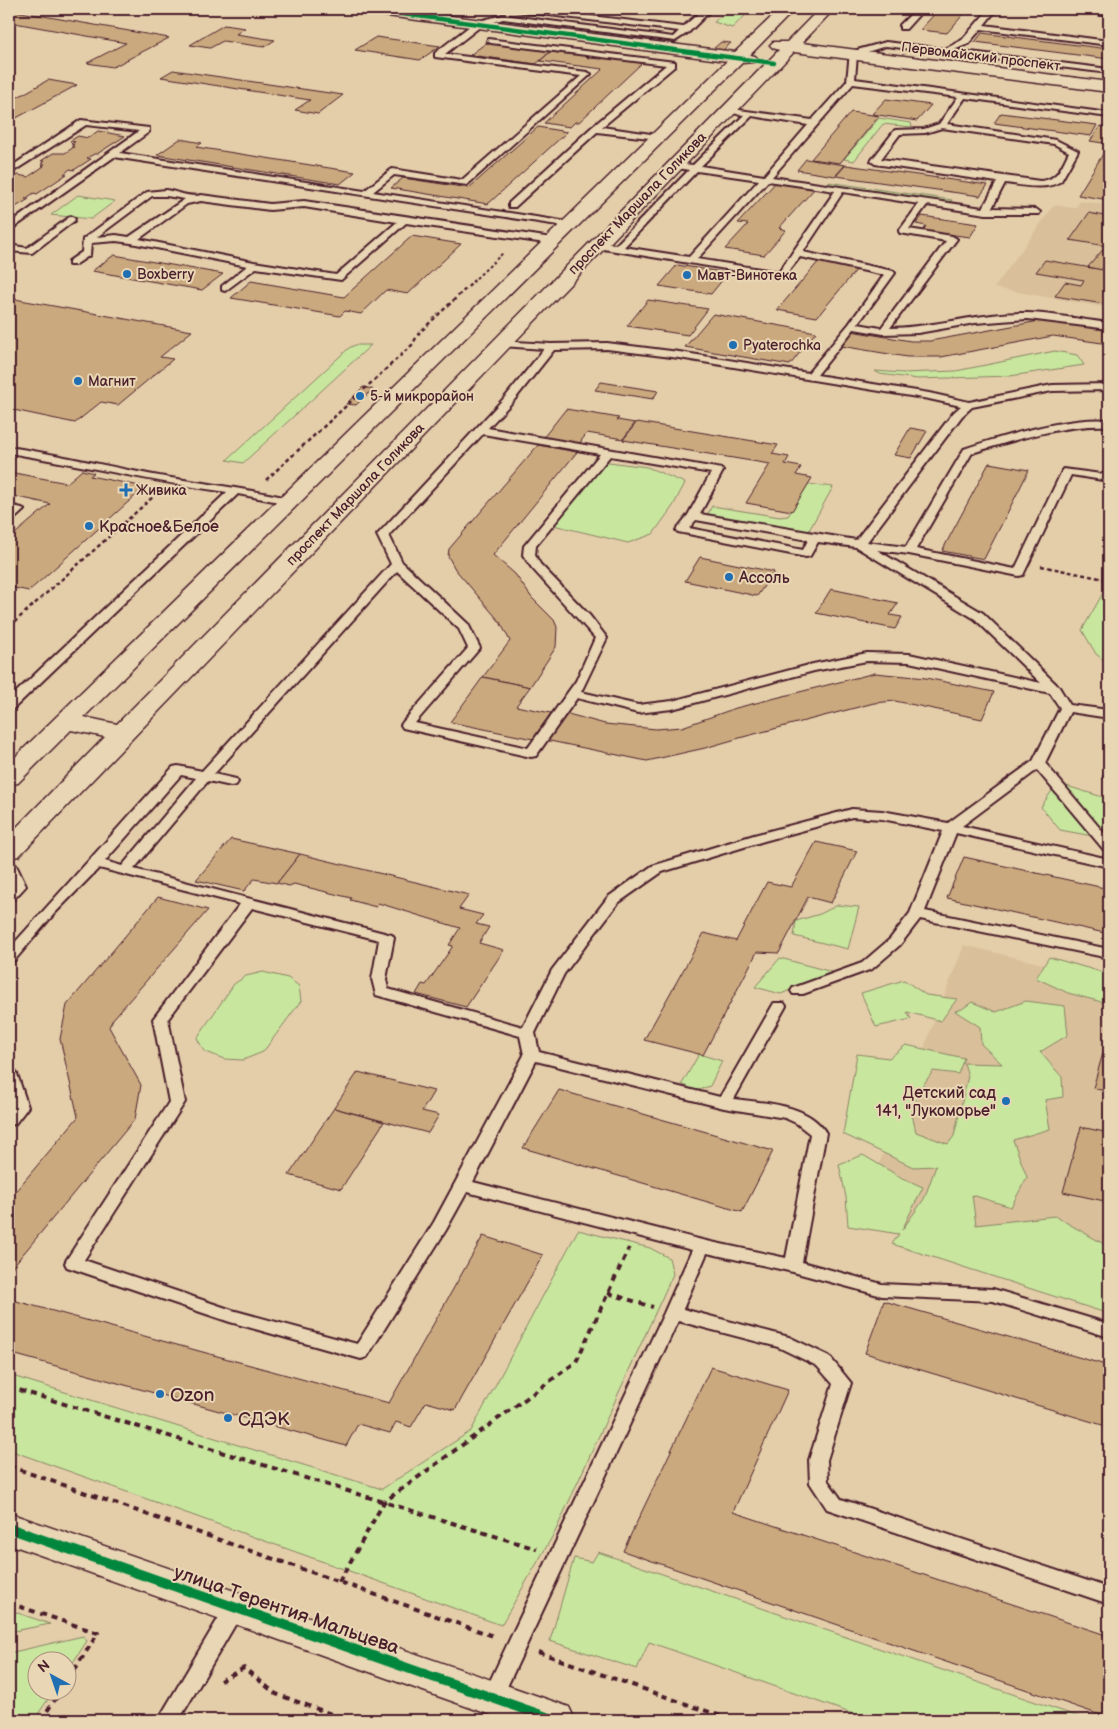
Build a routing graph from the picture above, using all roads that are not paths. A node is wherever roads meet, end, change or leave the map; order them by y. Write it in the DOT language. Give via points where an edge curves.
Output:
graph roads {
  1 [pos="364,9"];
  2 [pos="516,9"];
  3 [pos="690,9"];
  4 [pos="788,9"];
  5 [pos="827,9"];
  6 [pos="920,9"];
  7 [pos="993,9"];
  8 [pos="707,10"];
  9 [pos="404,11"];
  10 [pos="478,24"];
  11 [pos="903,27"];
  12 [pos="979,27"];
  13 [pos="686,30"];
  14 [pos="491,41"];
  15 [pos="754,42"];
  16 [pos="1109,43"];
  17 [pos="790,46"];
  18 [pos="945,51"];
  19 [pos="853,54"];
  20 [pos="738,58"];
  21 [pos="774,62"];
  22 [pos="1109,71"];
  23 [pos="851,81"];
  24 [pos="1109,87"];
  25 [pos="963,96"];
  26 [pos="728,110"];
  27 [pos="750,114"];
  28 [pos="1109,115"];
  29 [pos="814,123"];
  30 [pos="942,126"];
  31 [pos="595,129"];
  32 [pos="658,137"];
  33 [pos="113,154"];
  34 [pos="685,166"];
  35 [pos="9,172"];
  36 [pos="766,178"];
  37 [pos="1002,180"];
  38 [pos="840,190"];
  39 [pos="366,193"];
  40 [pos="191,199"];
  41 [pos="925,202"];
  42 [pos="512,205"];
  43 [pos="986,211"];
  44 [pos="1036,212"];
  45 [pos="71,219"];
  46 [pos="404,220"];
  47 [pos="568,225"];
  48 [pos="9,228"];
  49 [pos="130,240"];
  50 [pos="86,241"];
  51 [pos="552,241"];
  52 [pos="608,246"];
  53 [pos="9,248"];
  54 [pos="799,254"];
  55 [pos="691,260"];
  56 [pos="72,263"];
  57 [pos="254,265"];
  58 [pos="225,288"];
  59 [pos="852,326"];
  60 [pos="1109,326"];
  61 [pos="883,331"];
  62 [pos="502,343"];
  63 [pos="551,348"];
  64 [pos="810,377"];
  65 [pos="1109,387"];
  66 [pos="969,405"];
  67 [pos="1109,423"];
  68 [pos="480,430"];
  69 [pos="9,450"];
  70 [pos="607,452"];
  71 [pos="1109,478"];
  72 [pos="236,490"];
  73 [pos="289,501"];
  74 [pos="9,508"];
  75 [pos="693,516"];
  76 [pos="9,518"];
  77 [pos="815,538"];
  78 [pos="859,544"];
  79 [pos="909,552"];
  80 [pos="397,564"];
  81 [pos="1054,690"];
  82 [pos="574,694"];
  83 [pos="9,706"];
  84 [pos="1066,708"];
  85 [pos="1109,714"];
  86 [pos="65,721"];
  87 [pos="122,733"];
  88 [pos="1038,763"];
  89 [pos="206,776"];
  90 [pos="9,777"];
  91 [pos="231,782"];
  92 [pos="951,828"];
  93 [pos="1109,847"];
  94 [pos="9,850"];
  95 [pos="96,863"];
  96 [pos="1109,863"];
  97 [pos="9,865"];
  98 [pos="124,872"];
  99 [pos="9,896"];
  100 [pos="248,903"];
  101 [pos="917,914"];
  102 [pos="1109,954"];
  103 [pos="9,958"];
  104 [pos="798,991"];
  105 [pos="779,1006"];
  106 [pos="527,1033"];
  107 [pos="532,1055"];
  108 [pos="9,1074"];
  109 [pos="724,1103"];
  110 [pos="9,1120"];
  111 [pos="462,1185"];
  112 [pos="702,1246"];
  113 [pos="793,1266"];
  114 [pos="673,1314"];
  115 [pos="1109,1330"];
  116 [pos="9,1528"];
  117 [pos="1109,1596"];
  118 [pos="235,1608"];
  119 [pos="492,1698"];
  120 [pos="168,1720"];
  121 [pos="555,1720"];
  1 -- 9 [label="main road"];
  2 -- 13 [label="lane"];
  3 -- 8 [label="lane"];
  4 -- 15 [label="main road, проспект Маршала Голикова"];
  5 -- 17 [label="main road, проспект Маршала Голикова"];
  6 -- 11 [label="lane"];
  7 -- 12 [label="lane"];
  8 -- 13 [label="lane"];
  9 -- 10 [label="main road"];
  10 -- 13 [label="lane" via="503,17 675,39"];
  10 -- 20 [label="main road"];
  10 -- 39 [label="lane" via="438,55 587,74 464,183 392,172"];
  12 -- 16 [label="lane"];
  12 -- 18 [label="lane" via="965,42"];
  14 -- 31 [label="lane" via="672,64"];
  15 -- 17 [label="main road"];
  15 -- 20 [label="main road, проспект Маршала Голикова"];
  17 -- 19 [label="main road"];
  17 -- 21 [label="main road, проспект Маршала Голикова"];
  18 -- 19 [label="lane, Первомайский проспект" via="886,44"];
  18 -- 22 [label="lane, Первомайский проспект"];
  19 -- 23 [label="lane"];
  19 -- 24 [label="main road"];
  20 -- 21 [label="main road"];
  20 -- 32 [label="main road, проспект Маршала Голикова"];
  21 -- 26 [label="main road, проспект Маршала Голикова"];
  23 -- 25 [label="lane"];
  23 -- 29 [label="lane"];
  25 -- 28 [label="lane"];
  25 -- 30 [label="lane"];
  26 -- 27 [label="lane"];
  26 -- 34 [label="main road, проспект Маршала Голикова"];
  27 -- 29 [label="lane"];
  27 -- 34 [label="lane"];
  29 -- 36 [label="lane"];
  30 -- 37 [label="lane" via="924,131 898,132 875,161"];
  30 -- 37 [label="lane" via="1056,142 1074,151 1058,180 1036,184"];
  31 -- 32 [label="lane"];
  31 -- 42 [label="lane"];
  32 -- 47 [label="main road, проспект Маршала Голикова"];
  33 -- 35 [label="lane" via="146,130 84,122"];
  33 -- 39 [label="lane"];
  33 -- 48 [label="lane"];
  34 -- 36 [label="lane"];
  34 -- 52 [label="main road, проспект Маршала Голикова"];
  36 -- 38 [label="lane"];
  36 -- 55 [label="lane"];
  37 -- 43 [label="lane"];
  38 -- 41 [label="lane"];
  38 -- 54 [label="lane"];
  39 -- 47 [label="lane"];
  40 -- 46 [label="lane" via="270,207 304,204"];
  40 -- 49 [label="lane"];
  40 -- 50 [label="lane" via="183,195 150,194"];
  41 -- 43 [label="lane"];
  41 -- 61 [label="lane" via="903,231 952,239"];
  43 -- 44 [label="lane"];
  45 -- 53 [label="lane" via="29,251"];
  46 -- 51 [label="lane"];
  46 -- 57 [label="lane" via="338,278"];
  47 -- 51 [label="main road, проспект Маршала Голикова"];
  49 -- 50 [label="lane"];
  49 -- 57 [label="lane"];
  50 -- 56 [label="lane" via="87,253"];
  51 -- 73 [label="main road, проспект Маршала Голикова"];
  52 -- 55 [label="lane"];
  52 -- 62 [label="main road, проспект Маршала Голикова"];
  54 -- 55 [label="lane" via="781,274"];
  54 -- 59 [label="lane" via="890,273"];
  57 -- 58 [label="lane"];
  59 -- 61 [label="lane"];
  59 -- 64 [label="lane"];
  60 -- 61 [label="lane" via="1028,316 975,320 918,330"];
  62 -- 63 [label="lane"];
  62 -- 87 [label="main road, проспект Маршала Голикова"];
  63 -- 64 [label="lane" via="607,346"];
  63 -- 68 [label="lane"];
  64 -- 66 [label="lane"];
  65 -- 66 [label="lane" via="1052,388"];
  66 -- 78 [label="lane" via="958,414"];
  67 -- 79 [label="lane" via="1096,421 1028,434 968,451"];
  68 -- 70 [label="lane"];
  68 -- 80 [label="lane" via="384,535"];
  69 -- 72 [label="lane"];
  70 -- 75 [label="lane" via="718,470"];
  70 -- 82 [label="lane" via="530,546 529,555 536,566 601,638"];
  71 -- 79 [label="lane" via="1067,471 1019,573"];
  72 -- 73 [label="lane"];
  72 -- 83 [label="lane"];
  73 -- 86 [label="main road, проспект Маршала Голикова"];
  74 -- 76 [label="lane" via="18,510"];
  75 -- 77 [label="lane"];
  75 -- 77 [label="lane" via="682,530 806,554"];
  77 -- 78 [label="lane"];
  78 -- 79 [label="lane"];
  78 -- 81 [label="lane" via="979,616"];
  80 -- 82 [label="lane" via="464,627 474,648 408,725 531,752"];
  80 -- 89 [label="lane"];
  81 -- 82 [label="lane" via="909,658 867,656 672,706 638,709"];
  81 -- 84 [label="lane"];
  84 -- 85 [label="lane"];
  84 -- 88 [label="lane"];
  86 -- 87 [label="main road"];
  86 -- 90 [label="main road, проспект Маршала Голикова"];
  87 -- 94 [label="main road, проспект Маршала Голикова"];
  88 -- 92 [label="lane"];
  88 -- 93 [label="lane"];
  89 -- 91 [label="lane"];
  89 -- 95 [label="lane" via="178,770"];
  89 -- 98 [label="lane"];
  92 -- 96 [label="lane"];
  92 -- 101 [label="lane"];
  92 -- 106 [label="lane" via="852,812 657,869 612,900 557,973"];
  95 -- 98 [label="lane"];
  95 -- 103 [label="lane"];
  97 -- 99 [label="lane" via="19,886"];
  98 -- 100 [label="lane"];
  100 -- 106 [label="lane" via="387,938 379,978 381,992"];
  100 -- 111 [label="lane" via="160,1018 177,1102 73,1263 230,1316 361,1352"];
  101 -- 102 [label="lane"];
  101 -- 104 [label="lane" via="895,942 867,966"];
  105 -- 109 [label="lane"];
  106 -- 107 [label="lane"];
  107 -- 109 [label="lane"];
  107 -- 111 [label="lane"];
  108 -- 110 [label="lane" via="20,1107"];
  109 -- 113 [label="lane" via="799,1116 814,1125 818,1133"];
  111 -- 112 [label="lane"];
  112 -- 113 [label="lane"];
  112 -- 114 [label="lane"];
  113 -- 115 [label="lane" via="882,1290 993,1296"];
  114 -- 117 [label="lane" via="783,1342 823,1361 842,1383 818,1460 819,1483 834,1504"];
  114 -- 119 [label="lane"];
  116 -- 118 [label="main road, улица Терентия Мальцева"];
  118 -- 119 [label="main road, улица Терентия Мальцева"];
  118 -- 120 [label="lane"];
  119 -- 121 [label="main road, улица Терентия Мальцева"];
}
